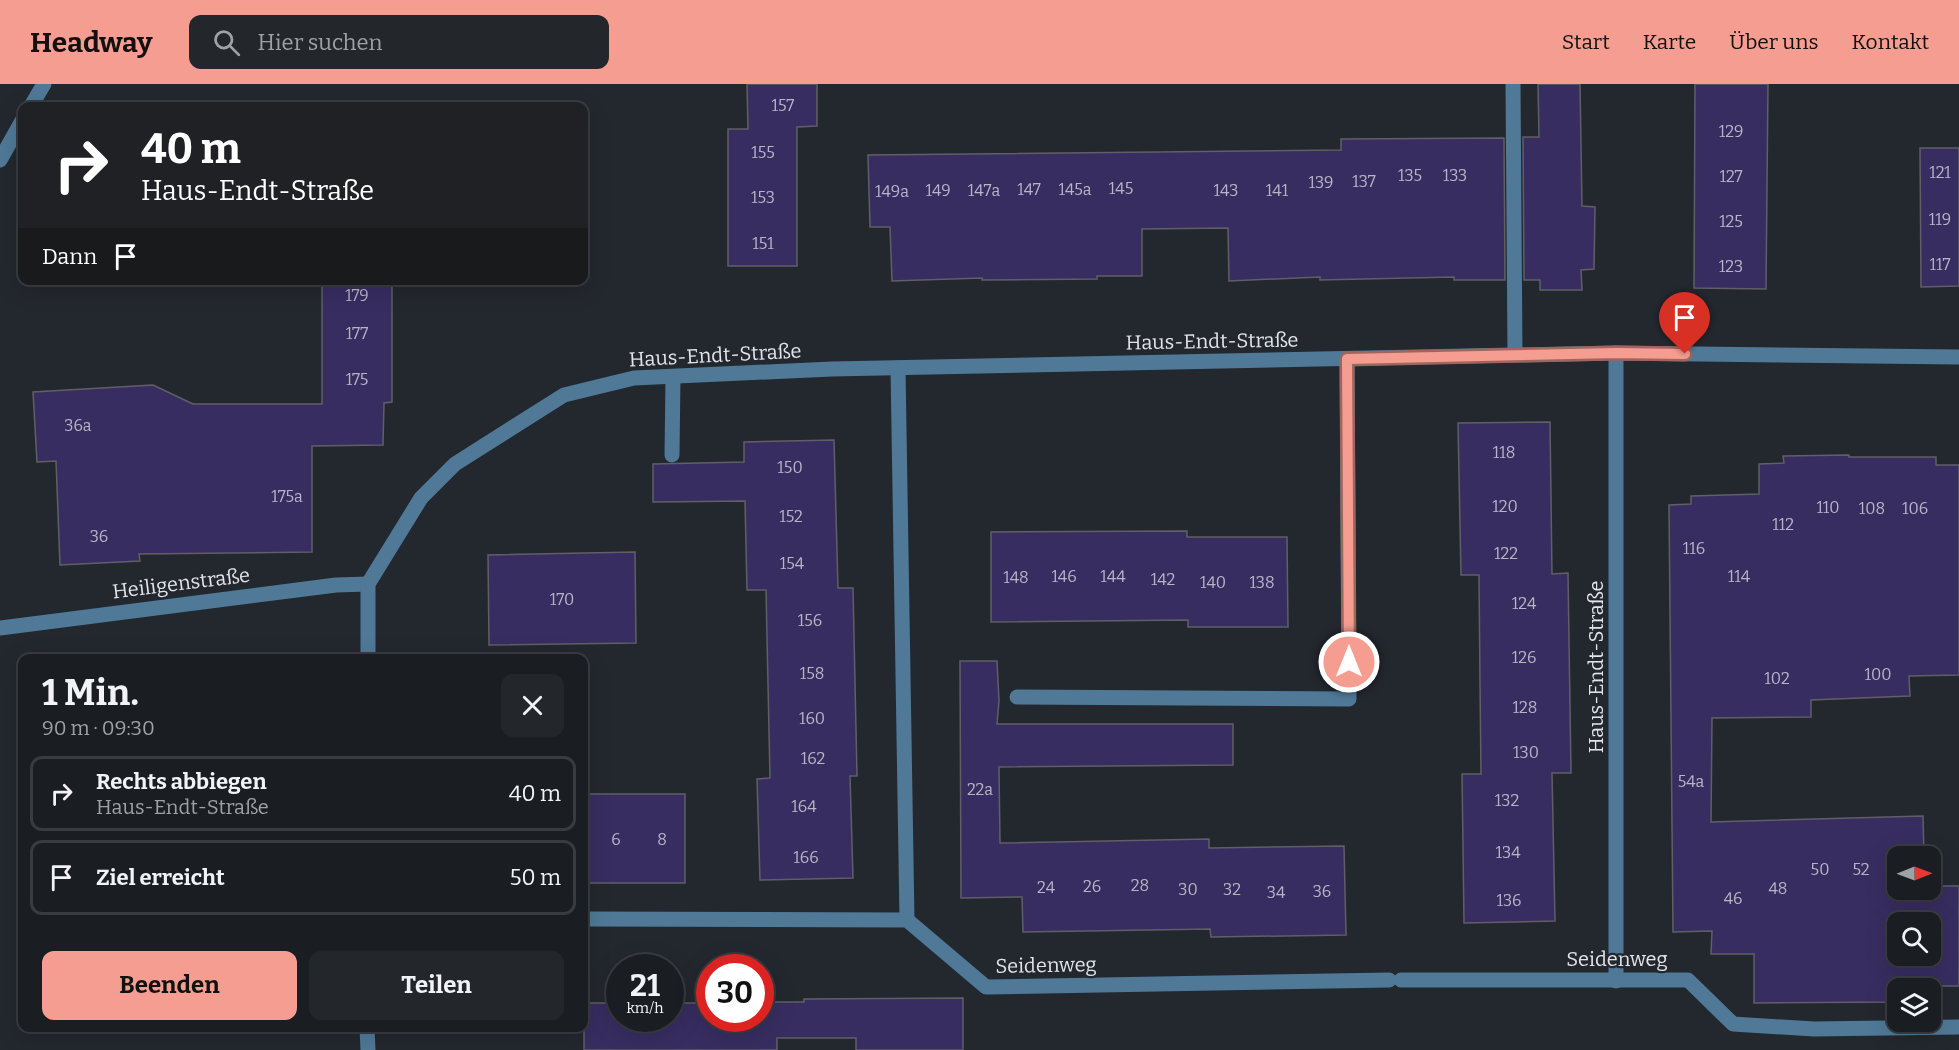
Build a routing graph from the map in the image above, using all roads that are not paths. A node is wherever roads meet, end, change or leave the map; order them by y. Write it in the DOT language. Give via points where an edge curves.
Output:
graph roads {
  1 [pos="44,84"];
  2 [pos="1513,84"];
  3 [pos="33,102"];
  4 [pos="18,128"];
  5 [pos="0,160"];
  6 [pos="1616,353"];
  7 [pos="1515,356"];
  8 [pos="1959,357"];
  9 [pos="1347,359"];
  10 [pos="898,368"];
  11 [pos="673,376"];
  12 [pos="672,455"];
  13 [pos="368,584"];
  14 [pos="0,628"];
  15 [pos="368,654"];
  16 [pos="1017,697"];
  17 [pos="588,919"];
  18 [pos="906,920"];
  19 [pos="1616,981"];
  20 [pos="1959,1027"];
  21 [pos="367,1032"];
  22 [pos="368,1050"];
  1 -- 3 [label="street"];
  2 -- 7 [label="street"];
  4 -- 5 [label="street"];
  6 -- 7 [label="street, Haus-Endt-Straße"];
  6 -- 8 [label="street, Haus-Endt-Straße"];
  6 -- 19 [label="street, Haus-Endt-Straße"];
  7 -- 9 [label="street, Haus-Endt-Straße"];
  9 -- 10 [label="street, Haus-Endt-Straße"];
  9 -- 16 [label="street" via="1349,699"];
  10 -- 11 [label="street, Haus-Endt-Straße"];
  10 -- 18 [label="street"];
  11 -- 12 [label="street"];
  11 -- 13 [label="street, Haus-Endt-Straße" via="634,378 564,394 455,464 421,498"];
  13 -- 14 [label="street, Heiligenstraße"];
  13 -- 15 [label="street"];
  17 -- 18 [label="street"];
  18 -- 19 [label="street, Seidenweg" via="986,987 1395,980"];
  19 -- 20 [label="street, Seidenweg" via="1688,980 1733,1024 1814,1029"];
  21 -- 22 [label="street"];
}
